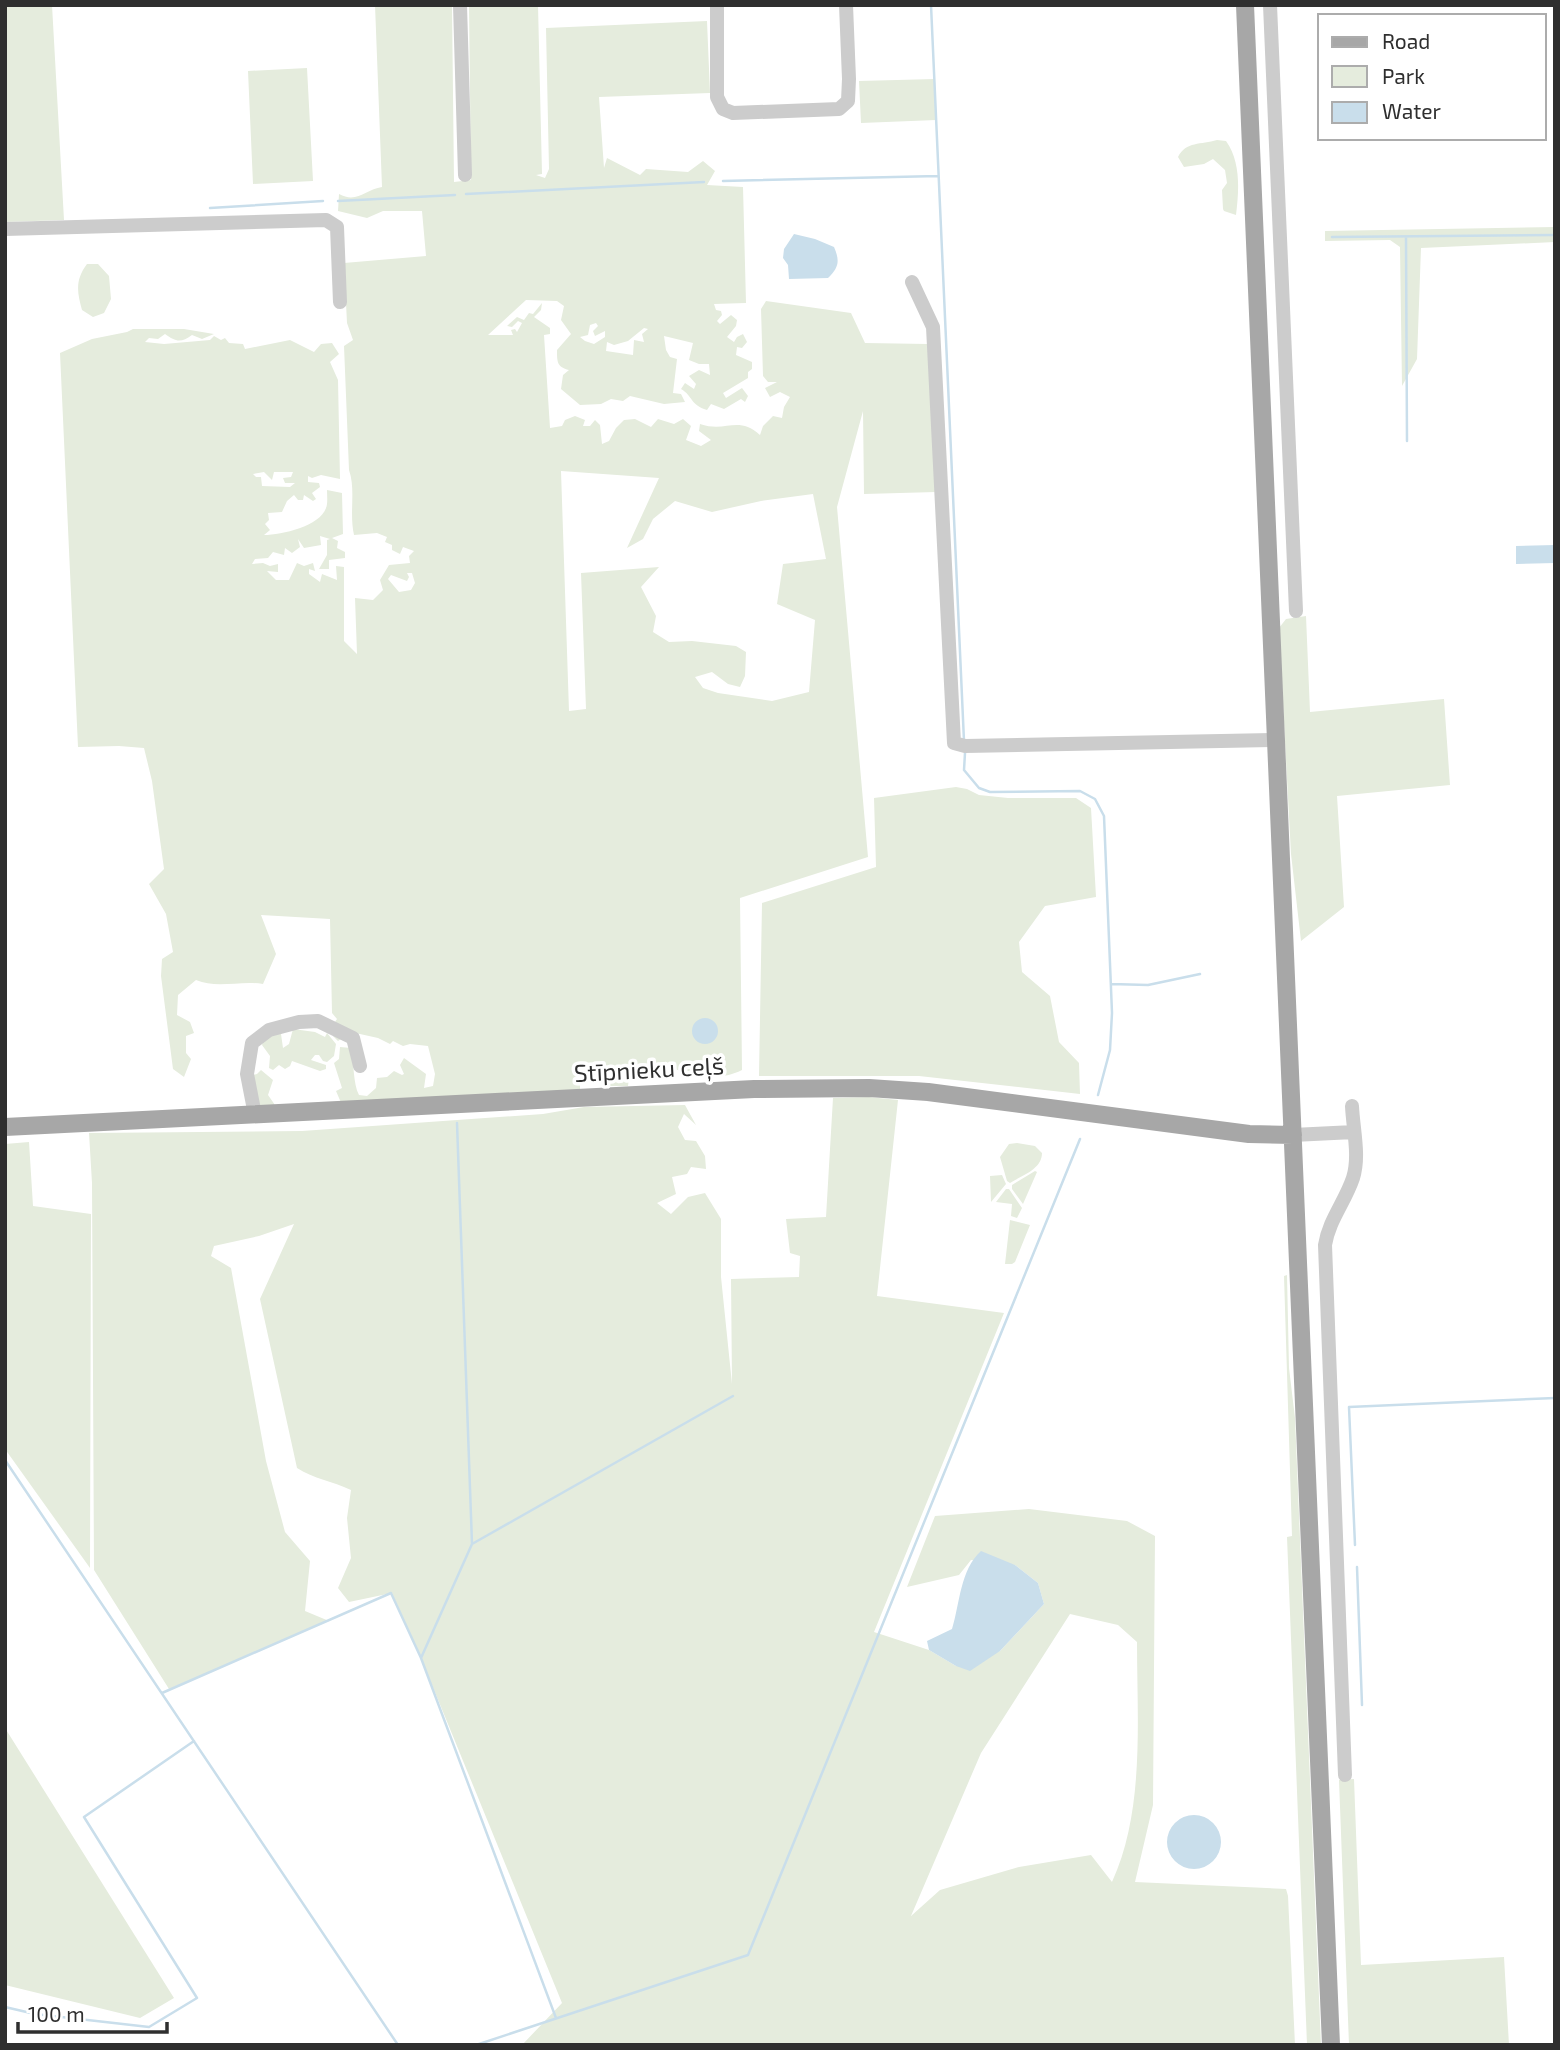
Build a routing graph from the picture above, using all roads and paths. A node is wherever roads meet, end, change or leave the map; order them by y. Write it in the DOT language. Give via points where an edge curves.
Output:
graph roads {
  1 [pos="460,5"];
  2 [pos="717,5"];
  3 [pos="846,5"];
  4 [pos="1245,5"];
  5 [pos="1270,5"];
  6 [pos="465,175"];
  7 [pos="5,229"];
  8 [pos="912,282"];
  9 [pos="340,302"];
  10 [pos="1296,611"];
  11 [pos="1276,740"];
  12 [pos="360,1066"];
  13 [pos="1352,1106"];
  14 [pos="255,1115"];
  15 [pos="5,1127"];
  16 [pos="1354,1132"];
  17 [pos="1293,1135"];
  18 [pos="1345,1774"];
  19 [pos="1331,2045"];
  1 -- 6 [label="street"];
  2 -- 3 [label="street" via="717,97 723,109 733,114 839,109 848,101"];
  4 -- 11 [label="main road"];
  5 -- 10 [label="street"];
  7 -- 9 [label="street" via="326,220 337,227"];
  8 -- 11 [label="street" via="933,327 954,743"];
  11 -- 17 [label="main road"];
  12 -- 14 [label="street" via="353,1038 318,1021 269,1030 252,1043 247,1074"];
  13 -- 16 [label="street"];
  14 -- 15 [label="main road, Stīpnieku ceļš"];
  14 -- 17 [label="main road, Stīpnieku ceļš" via="754,1089 869,1088 1249,1134"];
  16 -- 17 [label="street"];
  16 -- 18 [label="street" via="1354,1176 1330,1224 1325,1245"];
  17 -- 19 [label="main road"];
}
